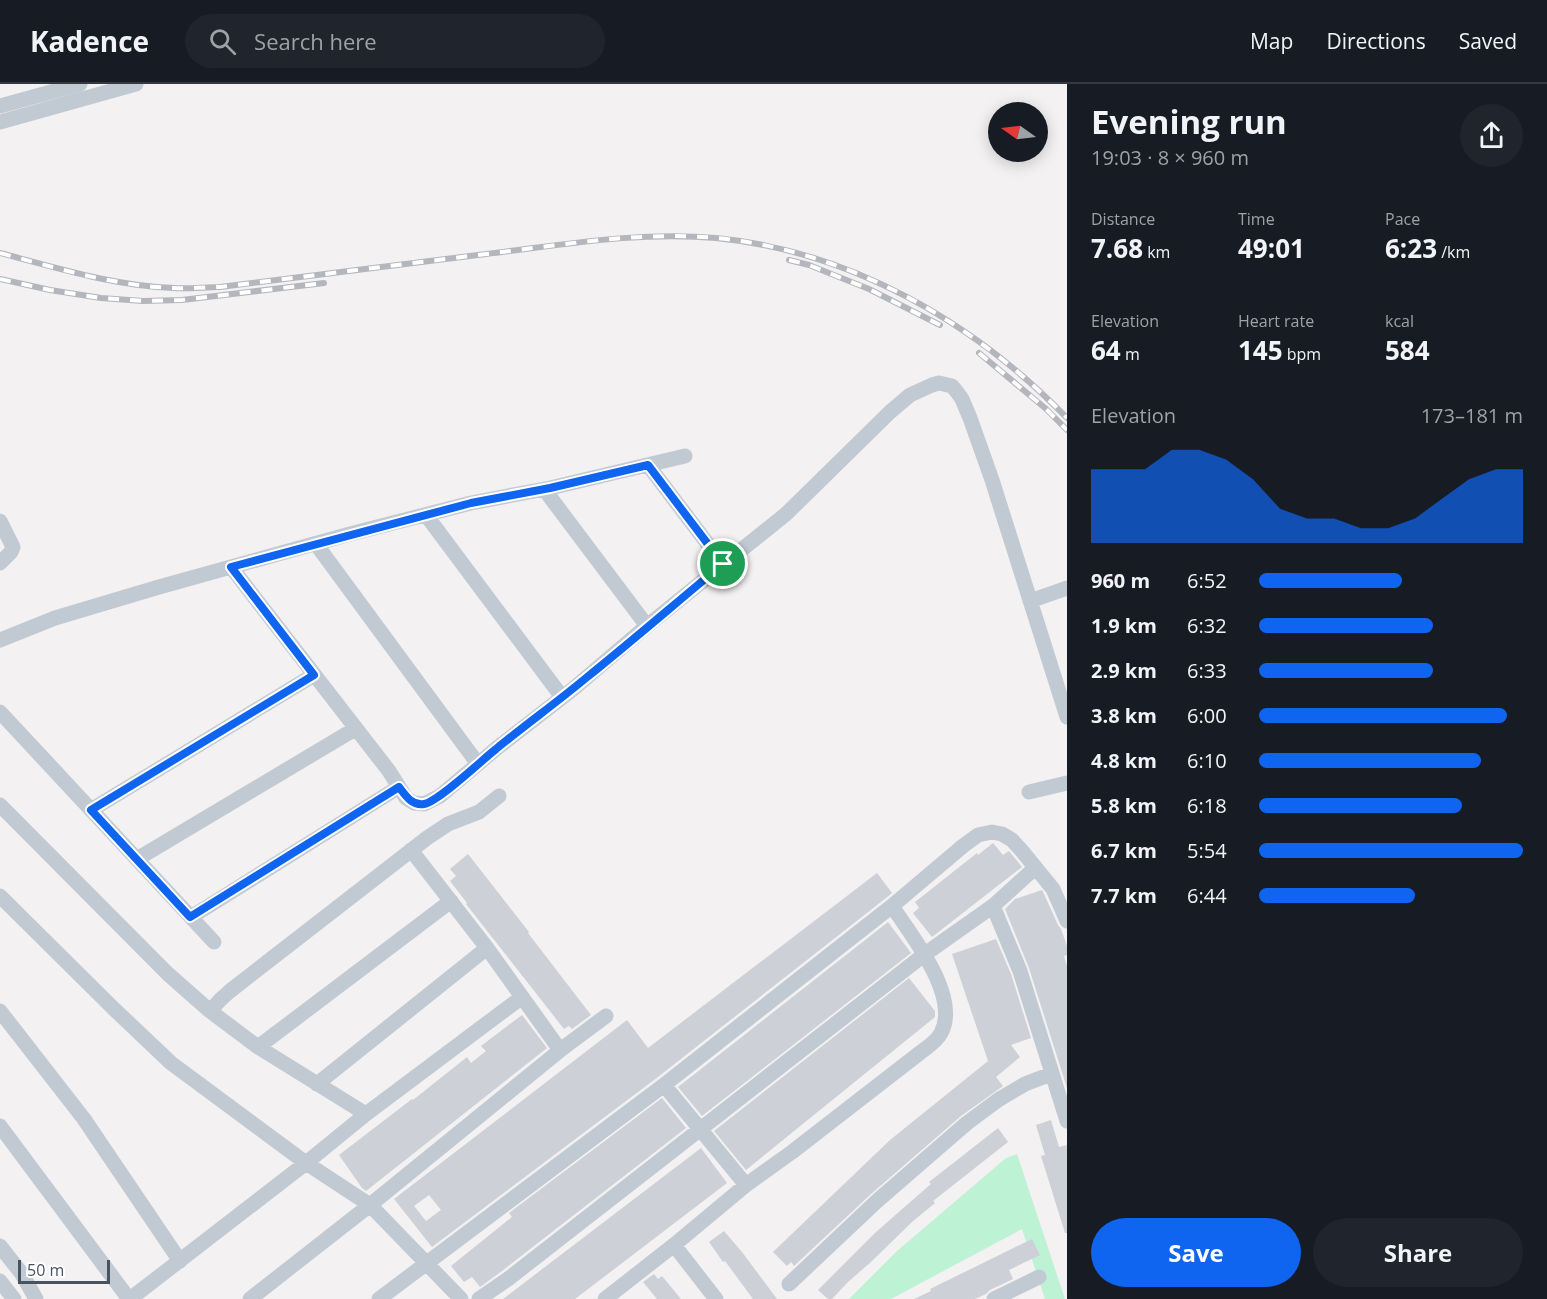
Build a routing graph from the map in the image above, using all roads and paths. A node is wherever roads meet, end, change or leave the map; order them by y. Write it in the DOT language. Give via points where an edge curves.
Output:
graph roads {
  1 [pos="80,84"];
  2 [pos="136,84"];
  3 [pos="0,106"];
  4 [pos="0,122"];
  5 [pos="685,456"];
  6 [pos="648,465"];
  7 [pos="544,489"];
  8 [pos="426,515"];
  9 [pos="0,521"];
  10 [pos="316,544"];
  11 [pos="0,563"];
  12 [pos="723,564"];
  13 [pos="231,567"];
  14 [pos="1066,591"];
  15 [pos="1030,601"];
  16 [pos="647,626"];
  17 [pos="0,640"];
  18 [pos="314,675"];
  19 [pos="562,697"];
  20 [pos="0,712"];
  21 [pos="1067,717"];
  22 [pos="355,729"];
  23 [pos="478,764"];
  24 [pos="1067,783"];
  25 [pos="399,787"];
  26 [pos="1029,792"];
  27 [pos="499,796"];
  28 [pos="0,805"];
  29 [pos="91,810"];
  30 [pos="411,850"];
  31 [pos="137,859"];
  32 [pos="1035,868"];
  33 [pos="0,896"];
  34 [pos="451,901"];
  35 [pos="892,906"];
  36 [pos="993,906"];
  37 [pos="190,917"];
  38 [pos="1067,921"];
  39 [pos="214,942"];
  40 [pos="487,948"];
  41 [pos="925,954"];
  42 [pos="522,997"];
  43 [pos="0,1011"];
  44 [pos="210,1011"];
  45 [pos="606,1016"];
  46 [pos="258,1047"];
  47 [pos="560,1050"];
  48 [pos="1051,1074"];
  49 [pos="317,1084"];
  50 [pos="664,1085"];
  51 [pos="366,1114"];
  52 [pos="1067,1121"];
  53 [pos="0,1126"];
  54 [pos="700,1130"];
  55 [pos="306,1163"];
  56 [pos="746,1185"];
  57 [pos="370,1205"];
  58 [pos="674,1245"];
  59 [pos="0,1246"];
  60 [pos="180,1261"];
  61 [pos="426,1263"];
  62 [pos="1039,1277"];
  63 [pos="0,1281"];
  64 [pos="789,1284"];
  65 [pos="616,1296"];
  66 [pos="14,1299"];
  67 [pos="36,1299"];
  68 [pos="130,1299"];
  69 [pos="250,1299"];
  70 [pos="379,1299"];
  71 [pos="461,1299"];
  72 [pos="479,1299"];
  73 [pos="716,1299"];
  74 [pos="994,1299"];
  1 -- 3 [label="street"];
  2 -- 4 [label="street"];
  5 -- 6 [label="street"];
  6 -- 7 [label="street"];
  6 -- 12 [label="street"];
  7 -- 8 [label="street"];
  7 -- 16 [label="street"];
  8 -- 10 [label="street"];
  8 -- 19 [label="street"];
  9 -- 11 [label="street" via="13,547"];
  10 -- 13 [label="street"];
  10 -- 23 [label="street"];
  12 -- 15 [label="street" via="786,514 910,395 939,383 952,386 970,418"];
  12 -- 16 [label="street"];
  13 -- 17 [label="street" via="56,618"];
  13 -- 18 [label="street"];
  14 -- 15 [label="street"];
  15 -- 21 [label="street"];
  16 -- 19 [label="street"];
  18 -- 22 [label="street"];
  18 -- 29 [label="street"];
  19 -- 23 [label="street"];
  20 -- 29 [label="street"];
  22 -- 25 [label="street"];
  22 -- 31 [label="street"];
  23 -- 25 [label="street" via="440,796 424,804 406,798"];
  24 -- 26 [label="street"];
  25 -- 37 [label="street"];
  27 -- 30 [label="street" via="479,812 448,824"];
  28 -- 44 [label="street"];
  29 -- 31 [label="street"];
  30 -- 34 [label="street"];
  30 -- 44 [label="street" via="220,999"];
  31 -- 37 [label="street"];
  32 -- 35 [label="street" via="1012,840 1002,834 984,833"];
  32 -- 36 [label="street"];
  32 -- 38 [label="street" via="1053,890"];
  33 -- 55 [label="street" via="171,1063"];
  34 -- 40 [label="street"];
  34 -- 46 [label="street"];
  35 -- 41 [label="street"];
  35 -- 50 [label="street"];
  36 -- 41 [label="street"];
  36 -- 48 [label="street" via="1020,971"];
  37 -- 39 [label="street"];
  40 -- 42 [label="street"];
  40 -- 49 [label="street"];
  41 -- 54 [label="street"];
  41 -- 56 [label="street" via="943,992 945,1020 941,1033"];
  42 -- 47 [label="street"];
  42 -- 51 [label="street"];
  43 -- 60 [label="street" via="84,1119"];
  44 -- 46 [label="street"];
  45 -- 47 [label="street"];
  46 -- 49 [label="street"];
  47 -- 57 [label="street"];
  48 -- 52 [label="street"];
  48 -- 64 [label="street" via="1025,1084 967,1123"];
  49 -- 51 [label="street"];
  50 -- 54 [label="street"];
  50 -- 61 [label="street"];
  51 -- 55 [label="street"];
  53 -- 68 [label="street"];
  54 -- 56 [label="street"];
  54 -- 72 [label="street"];
  55 -- 57 [label="street"];
  55 -- 60 [label="street"];
  56 -- 58 [label="street"];
  57 -- 61 [label="street"];
  57 -- 69 [label="street"];
  58 -- 65 [label="street"];
  58 -- 73 [label="street"];
  59 -- 67 [label="street"];
  60 -- 68 [label="street"];
  61 -- 70 [label="street"];
  61 -- 71 [label="street"];
  62 -- 74 [label="street"];
  63 -- 66 [label="street"];
}
